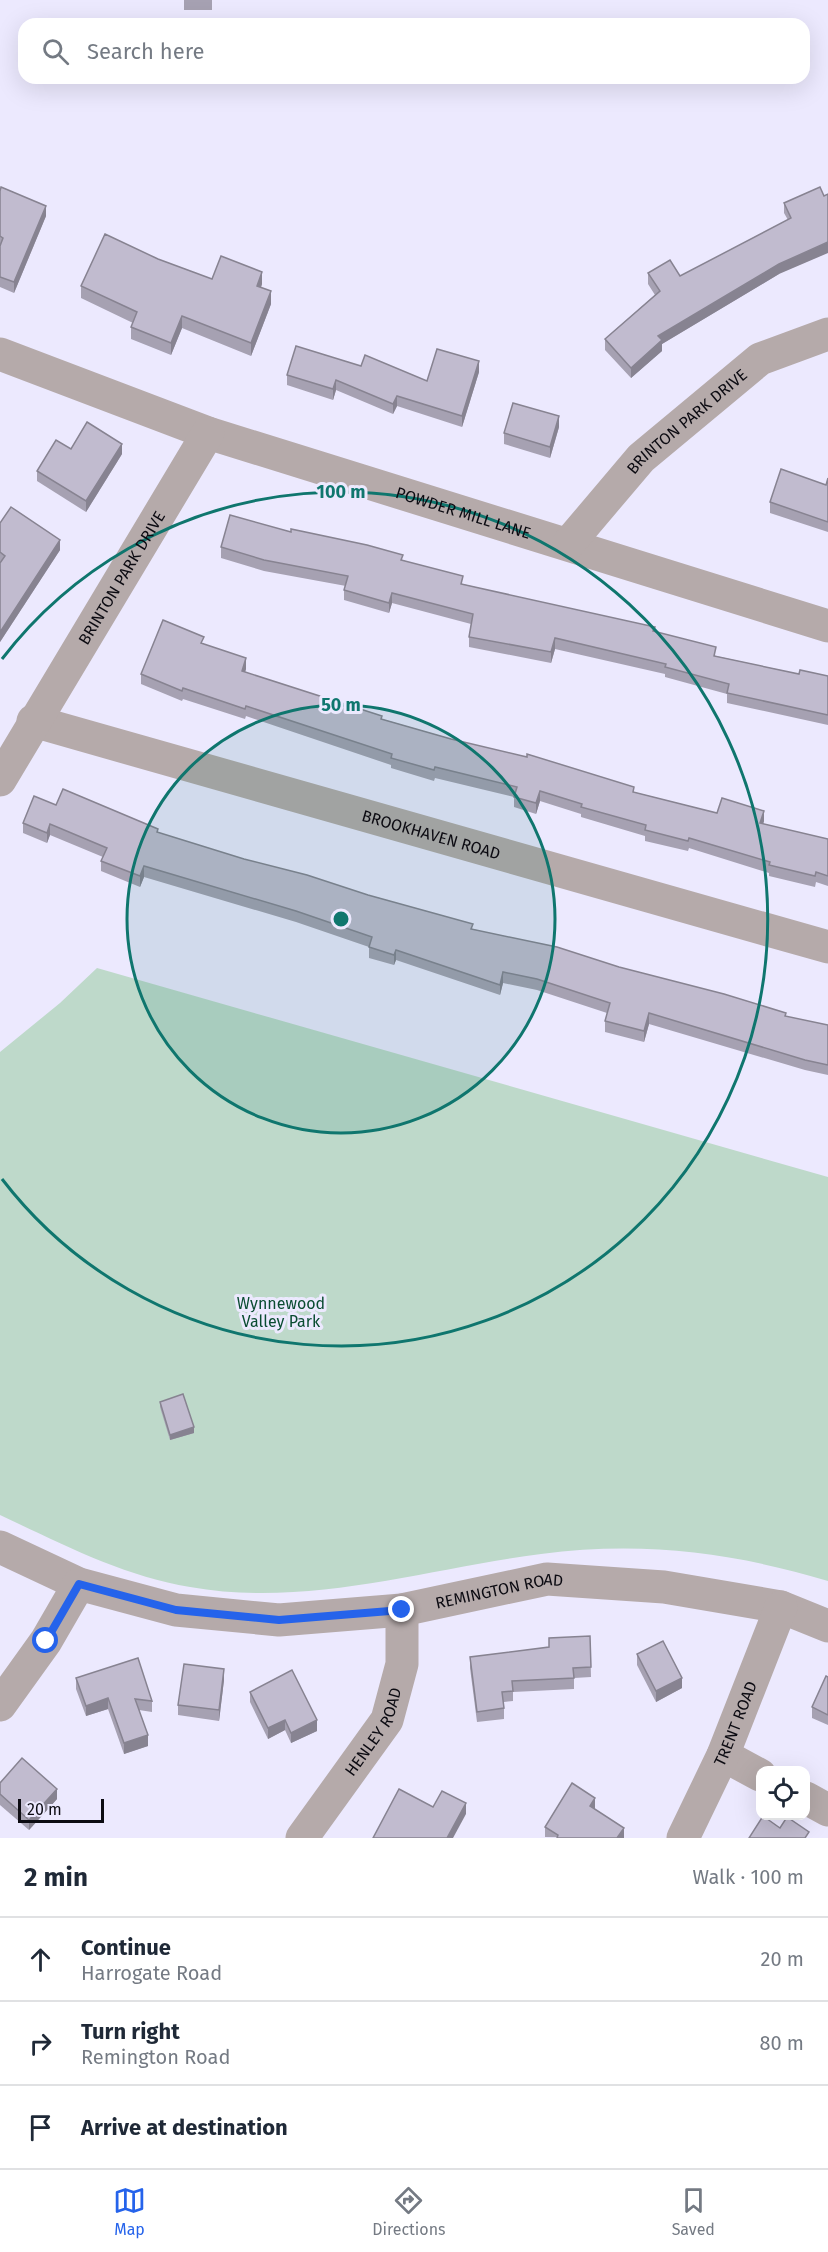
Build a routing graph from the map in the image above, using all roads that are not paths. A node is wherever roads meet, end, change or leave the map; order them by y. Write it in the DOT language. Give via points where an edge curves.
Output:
graph roads {
  1 [pos="828,334"];
  2 [pos="0,354"];
  3 [pos="208,433"];
  4 [pos="569,543"];
  5 [pos="828,626"];
  6 [pos="33,721"];
  7 [pos="0,780"];
  8 [pos="828,946"];
  9 [pos="0,1547"];
  10 [pos="79,1584"];
  11 [pos="781,1607"];
  12 [pos="402,1610"];
  13 [pos="828,1626"];
  14 [pos="0,1705"];
  15 [pos="723,1755"];
  16 [pos="756,1773"];
  17 [pos="810,1800"];
  18 [pos="828,1810"];
  19 [pos="303,1838"];
  20 [pos="683,1838"];
  1 -- 4 [label="street, BRINTON PARK DRIVE" via="760,359 641,458"];
  2 -- 3 [label="street, POWDER MILL LANE"];
  3 -- 4 [label="street, POWDER MILL LANE"];
  3 -- 6 [label="street, BRINTON PARK DRIVE"];
  4 -- 5 [label="street, POWDER MILL LANE"];
  6 -- 7 [label="street, BRINTON PARK DRIVE"];
  6 -- 8 [label="street, BROOKHAVEN ROAD"];
  9 -- 10 [label="street, REMINGTON ROAD"];
  10 -- 12 [label="street, REMINGTON ROAD" via="176,1610 279,1620"];
  10 -- 14 [label="street" via="46,1641"];
  11 -- 12 [label="street, REMINGTON ROAD" via="664,1587 547,1579"];
  11 -- 13 [label="street, REMINGTON ROAD"];
  11 -- 15 [label="street, TRENT ROAD"];
  12 -- 19 [label="street, HENLEY ROAD" via="402,1665 387,1720"];
  15 -- 16 [label="street"];
  15 -- 20 [label="street, TRENT ROAD"];
  17 -- 18 [label="street"];
}
